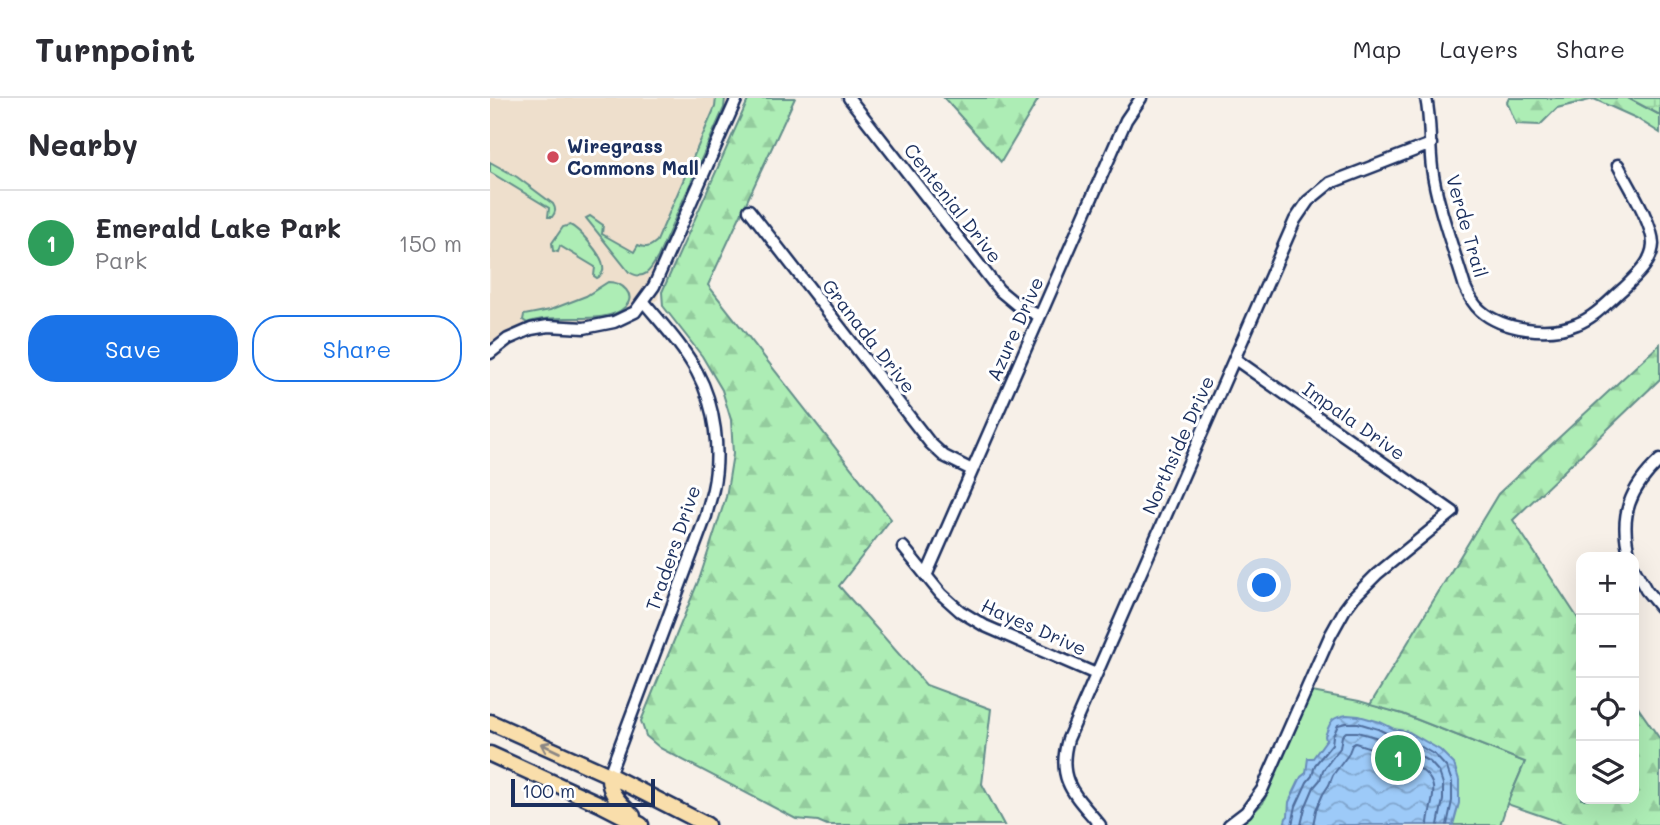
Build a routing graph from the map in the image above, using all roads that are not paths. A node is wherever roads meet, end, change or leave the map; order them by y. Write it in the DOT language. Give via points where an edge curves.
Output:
graph roads {
  1 [pos="737,98"];
  2 [pos="849,98"];
  3 [pos="1141,98"];
  4 [pos="1426,98"];
  5 [pos="1431,144"];
  6 [pos="1618,165"];
  7 [pos="749,210"];
  8 [pos="644,302"];
  9 [pos="1040,316"];
  10 [pos="490,353"];
  11 [pos="1235,359"];
  12 [pos="1660,460"];
  13 [pos="972,470"];
  14 [pos="903,547"];
  15 [pos="1628,552"];
  16 [pos="926,576"];
  17 [pos="1639,577"];
  18 [pos="1660,607"];
  19 [pos="1096,674"];
  20 [pos="490,722"];
  21 [pos="490,754"];
  22 [pos="609,775"];
  23 [pos="641,825"];
  24 [pos="706,825"];
  25 [pos="1100,825"];
  26 [pos="1229,825"];
  1 -- 8 [label="street"];
  2 -- 9 [label="street, Centenial Drive" via="999,290"];
  3 -- 9 [label="street, Azure Drive" via="1126,120"];
  4 -- 5 [label="street, Verde Trail"];
  5 -- 6 [label="street, Verde Trail" via="1436,189 1471,301 1489,316 1532,330 1577,324 1646,265 1653,243 1651,233"];
  5 -- 11 [label="street, Northside Drive" via="1330,183 1308,201"];
  7 -- 13 [label="street, Granada Drive" via="930,443"];
  8 -- 10 [label="street" via="614,322 531,329"];
  8 -- 22 [label="street, Traders Drive" via="697,371 708,400 716,460 706,516"];
  9 -- 13 [label="street, Azure Drive"];
  11 -- 19 [label="street, Northside Drive"];
  11 -- 26 [label="street, Impala Drive" via="1452,512 1377,574 1345,609 1262,790"];
  12 -- 15 [label="street" via="1641,480 1627,509 1624,532"];
  13 -- 16 [label="street, Azure Drive"];
  14 -- 16 [label="street, Hayes Drive"];
  16 -- 19 [label="street, Hayes Drive" via="972,619"];
  17 -- 18 [label="street"];
  19 -- 25 [label="street, Northside Drive" via="1068,739 1063,763 1071,790"];
  22 -- 20 [label="highway, one-way"];
  21 -- 23 [label="highway"];
  22 -- 23 [label="highway" via="612,793"];
  22 -- 24 [label="highway"];
}
